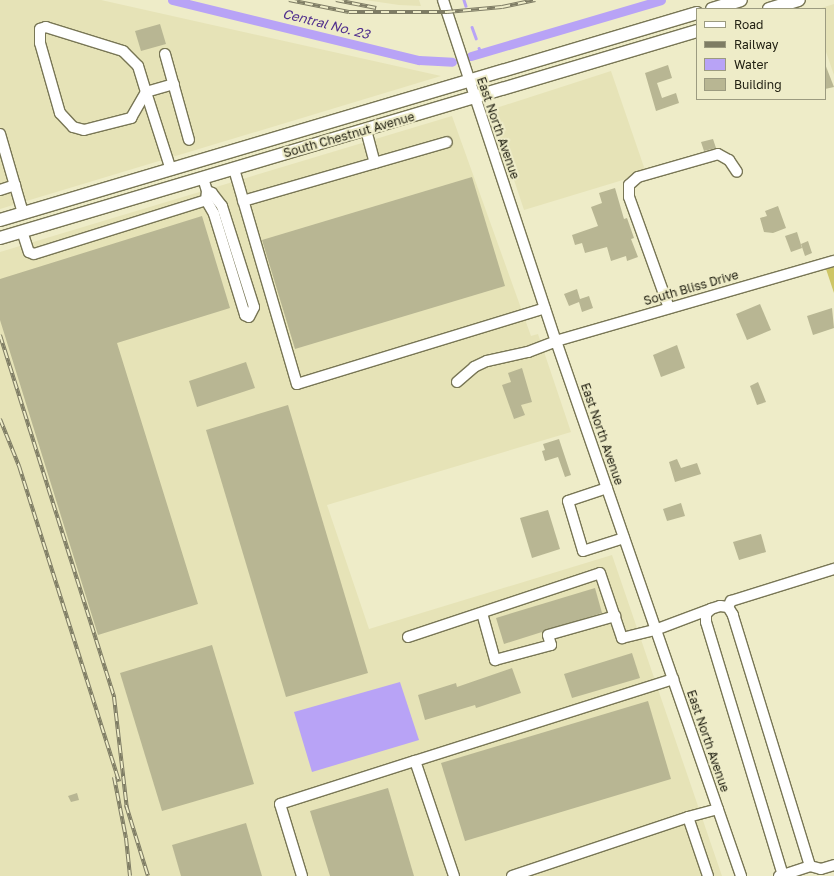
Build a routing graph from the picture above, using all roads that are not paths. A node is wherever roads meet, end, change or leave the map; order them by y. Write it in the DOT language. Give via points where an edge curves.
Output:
graph roads {
  1 [pos="443,0"];
  2 [pos="742,0"];
  3 [pos="799,0"];
  4 [pos="715,8"];
  5 [pos="772,8"];
  6 [pos="696,13"];
  7 [pos="696,31"];
  8 [pos="165,54"];
  9 [pos="468,82"];
  10 [pos="174,84"];
  11 [pos="146,92"];
  12 [pos="474,98"];
  13 [pos="366,130"];
  14 [pos="0,134"];
  15 [pos="189,140"];
  16 [pos="447,142"];
  17 [pos="375,163"];
  18 [pos="234,169"];
  19 [pos="171,170"];
  20 [pos="737,172"];
  21 [pos="203,178"];
  22 [pos="15,185"];
  23 [pos="0,190"];
  24 [pos="206,195"];
  25 [pos="243,201"];
  26 [pos="23,214"];
  27 [pos="0,220"];
  28 [pos="22,231"];
  29 [pos="0,238"];
  30 [pos="834,261"];
  31 [pos="545,308"];
  32 [pos="669,308"];
  33 [pos="556,341"];
  34 [pos="457,382"];
  35 [pos="607,488"];
  36 [pos="624,538"];
  37 [pos="834,569"];
  38 [pos="728,607"];
  39 [pos="711,609"];
  40 [pos="482,613"];
  41 [pos="615,616"];
  42 [pos="656,630"];
  43 [pos="408,637"];
  44 [pos="673,679"];
  45 [pos="415,761"];
  46 [pos="718,809"];
  47 [pos="688,817"];
  48 [pos="834,865"];
  49 [pos="810,866"];
  50 [pos="781,875"];
  51 [pos="302,876"];
  52 [pos="454,876"];
  53 [pos="512,876"];
  54 [pos="708,876"];
  55 [pos="741,876"];
  1 -- 9 [label="street, East North Avenue"];
  2 -- 4 [label="main road"];
  3 -- 5 [label="main road"];
  6 -- 9 [label="main road, South Chestnut Avenue"];
  7 -- 12 [label="main road, South Chestnut Avenue"];
  8 -- 10 [label="street"];
  9 -- 12 [label="street, East North Avenue"];
  9 -- 19 [label="main road, South Chestnut Avenue"];
  10 -- 11 [label="street"];
  10 -- 15 [label="street"];
  11 -- 11 [label="street" via="131,118 84,130 73,127 60,113 40,43 40,29 46,27 123,51 138,66"];
  11 -- 19 [label="street"];
  12 -- 13 [label="main road, South Chestnut Avenue"];
  12 -- 31 [label="street, East North Avenue"];
  13 -- 17 [label="street"];
  13 -- 18 [label="main road, South Chestnut Avenue"];
  14 -- 22 [label="street"];
  16 -- 17 [label="street"];
  17 -- 25 [label="street"];
  18 -- 21 [label="main road, South Chestnut Avenue"];
  18 -- 25 [label="street"];
  19 -- 26 [label="main road, South Chestnut Avenue"];
  20 -- 32 [label="street" via="729,160 718,154 638,177 629,185 629,197"];
  21 -- 24 [label="street"];
  21 -- 28 [label="main road, South Chestnut Avenue"];
  22 -- 23 [label="street"];
  22 -- 26 [label="street"];
  24 -- 24 [label="street" via="212,193 222,206 254,307 249,317 246,315"];
  24 -- 28 [label="street" via="34,254 28,252"];
  25 -- 31 [label="street" via="297,384"];
  26 -- 27 [label="main road, South Chestnut Avenue"];
  28 -- 29 [label="main road, South Chestnut Avenue"];
  30 -- 32 [label="street, South Bliss Drive"];
  31 -- 33 [label="street, East North Avenue"];
  32 -- 33 [label="street, South Bliss Drive"];
  33 -- 34 [label="street, South Bliss Drive" via="528,352 487,361 474,367"];
  33 -- 35 [label="street, East North Avenue"];
  35 -- 36 [label="street, East North Avenue"];
  35 -- 36 [label="street" via="568,501 583,551"];
  36 -- 42 [label="street, East North Avenue"];
  37 -- 38 [label="street" via="731,600"];
  38 -- 39 [label="street"];
  38 -- 49 [label="street" via="733,615"];
  39 -- 42 [label="street"];
  39 -- 50 [label="street" via="706,614 706,622"];
  40 -- 41 [label="street" via="600,573"];
  40 -- 41 [label="street" via="495,660 551,645 548,635"];
  40 -- 43 [label="street"];
  41 -- 42 [label="street" via="622,638"];
  42 -- 44 [label="street, East North Avenue"];
  44 -- 45 [label="street"];
  44 -- 46 [label="street, East North Avenue"];
  45 -- 51 [label="street" via="280,804"];
  45 -- 52 [label="street"];
  46 -- 47 [label="street"];
  46 -- 55 [label="street, East North Avenue"];
  47 -- 53 [label="street"];
  47 -- 54 [label="street"];
  48 -- 49 [label="street" via="821,869"];
  49 -- 50 [label="street"];
}
